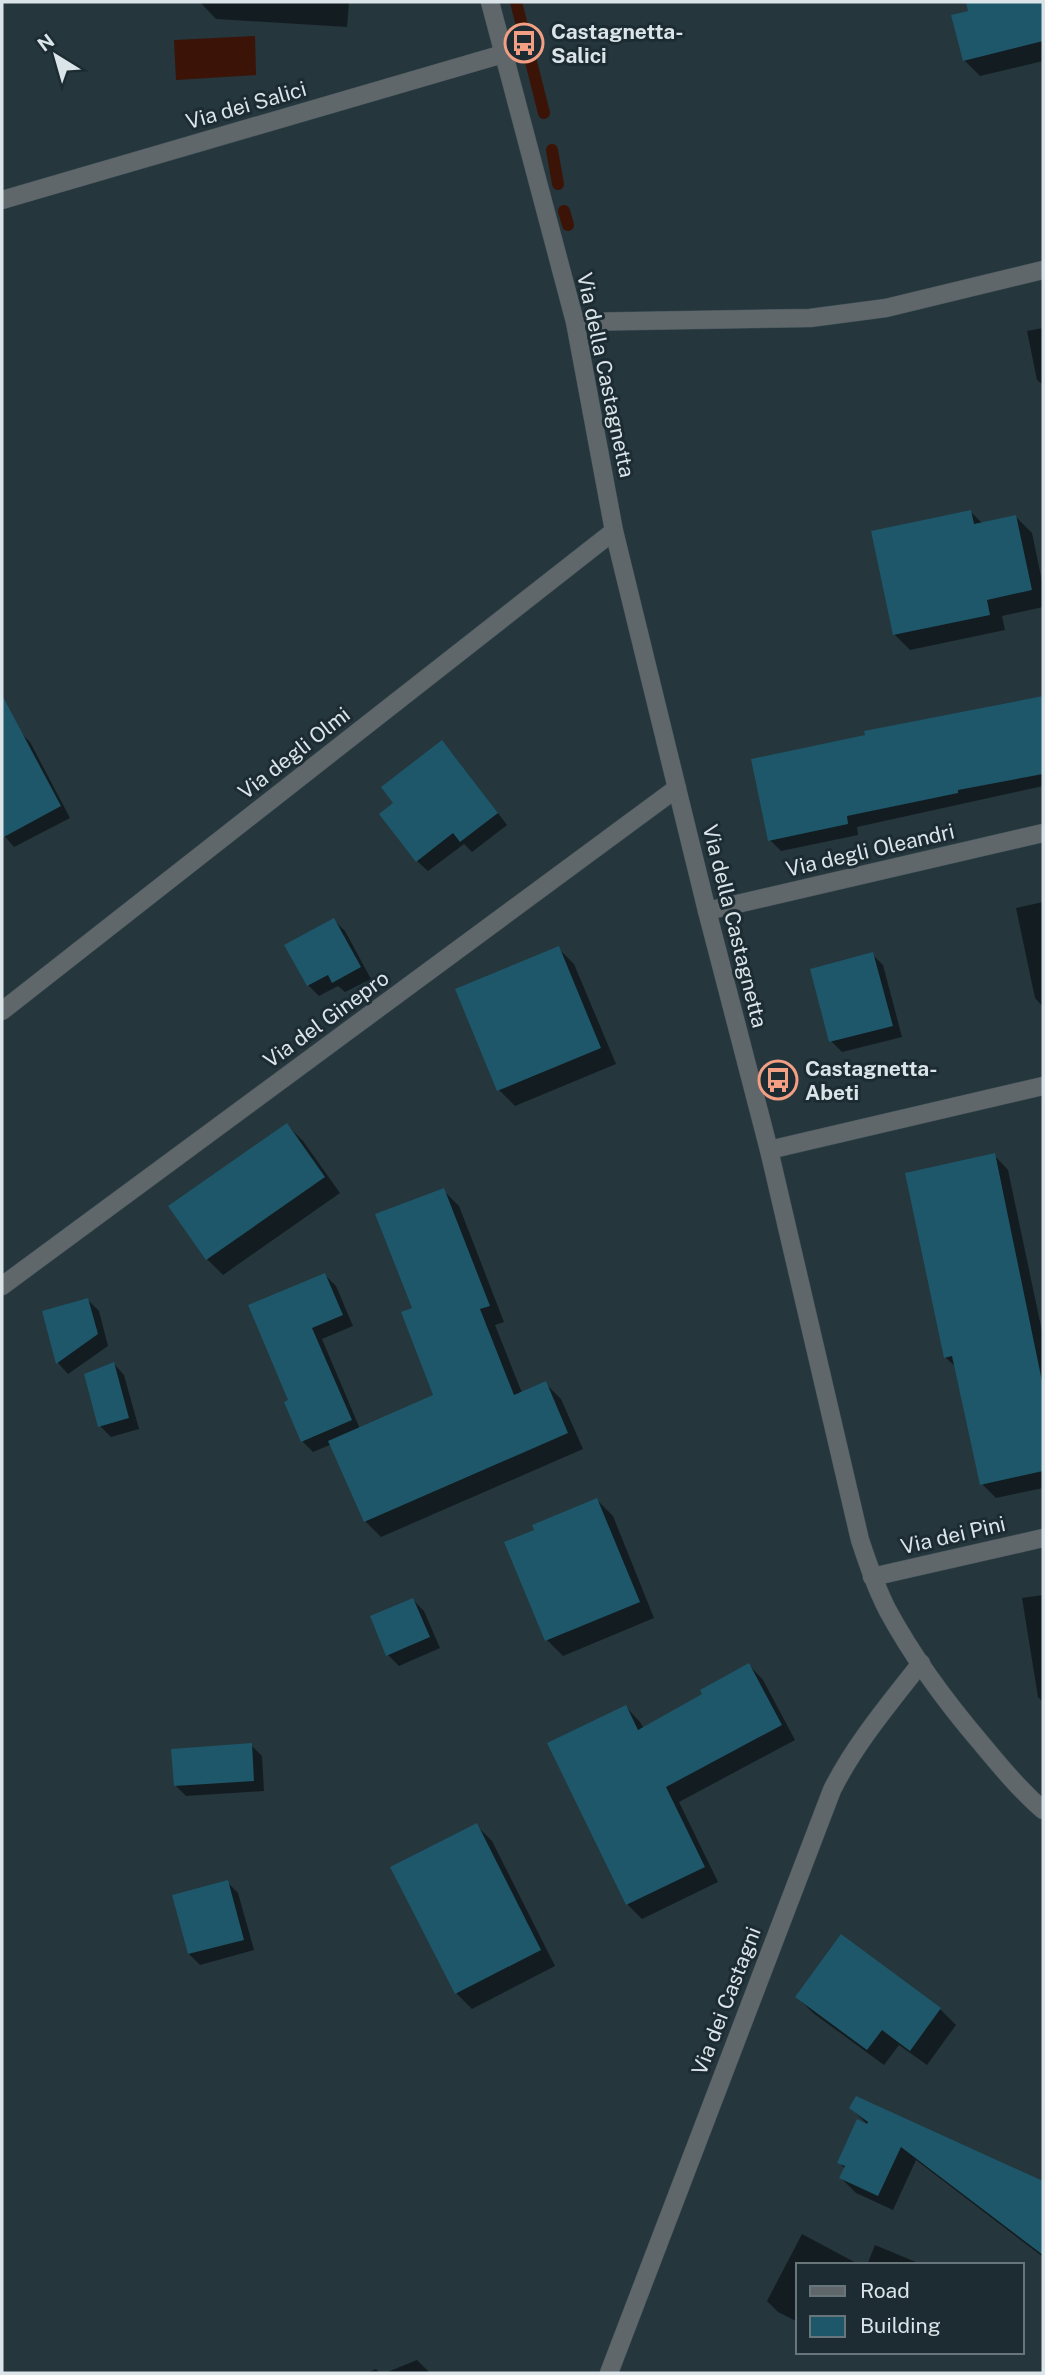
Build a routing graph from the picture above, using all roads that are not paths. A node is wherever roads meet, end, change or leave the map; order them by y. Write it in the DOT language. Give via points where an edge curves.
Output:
graph roads {
  1 [pos="490,2"];
  2 [pos="503,54"];
  3 [pos="2,200"];
  4 [pos="1043,270"];
  5 [pos="575,322"];
  6 [pos="614,531"];
  7 [pos="677,788"];
  8 [pos="1043,833"];
  9 [pos="707,911"];
  10 [pos="2,1011"];
  11 [pos="1043,1086"];
  12 [pos="769,1150"];
  13 [pos="2,1286"];
  14 [pos="1043,1538"];
  15 [pos="872,1577"];
  16 [pos="921,1663"];
  17 [pos="1041,1805"];
  18 [pos="609,2373"];
  1 -- 2 [label="street, Via della Castagnetta"];
  2 -- 3 [label="street, Via dei Salici"];
  2 -- 5 [label="street, Via della Castagnetta"];
  4 -- 5 [label="street" via="886,308 810,318"];
  5 -- 6 [label="street, Via della Castagnetta"];
  6 -- 7 [label="street, Via della Castagnetta"];
  6 -- 10 [label="street, Via degli Olmi"];
  7 -- 9 [label="street, Via della Castagnetta"];
  7 -- 13 [label="street, Via del Ginepro"];
  8 -- 9 [label="street, Via degli Oleandri"];
  9 -- 12 [label="street, Via della Castagnetta"];
  11 -- 12 [label="street"];
  12 -- 15 [label="street, Via della Castagnetta"];
  14 -- 15 [label="street, Via dei Pini"];
  15 -- 16 [label="street, Via della Castagnetta"];
  16 -- 17 [label="street, Via della Castagnetta" via="964,1725"];
  16 -- 18 [label="street, Via dei Castagni" via="843,1768 832,1790"];
}
